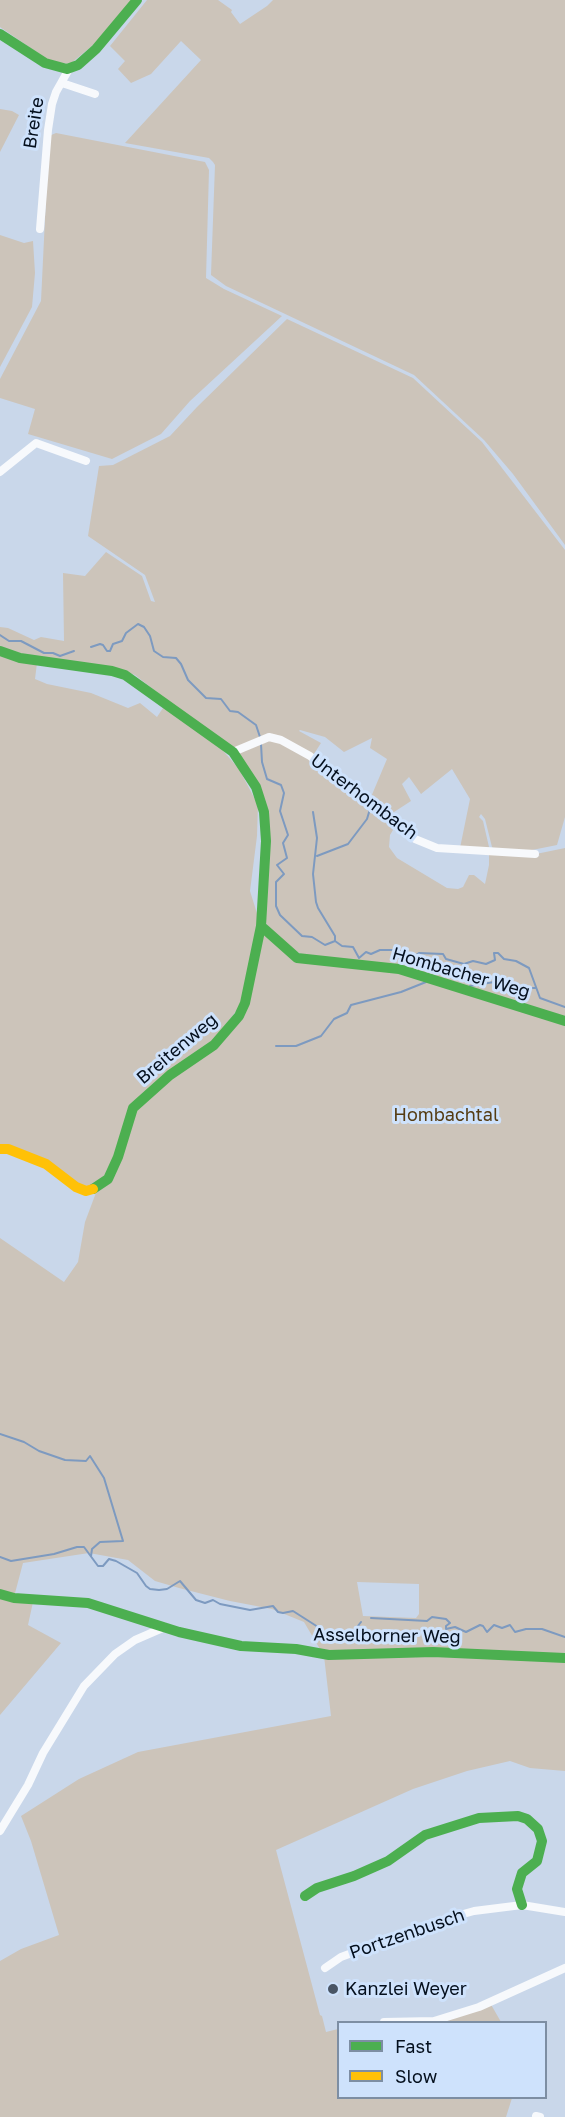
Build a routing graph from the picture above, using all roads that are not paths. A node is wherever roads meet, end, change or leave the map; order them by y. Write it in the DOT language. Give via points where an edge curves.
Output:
graph roads {
  1 [pos="136,0"];
  2 [pos="0,34"];
  3 [pos="69,69"];
  4 [pos="62,83"];
  5 [pos="95,94"];
  6 [pos="40,229"];
  7 [pos="86,461"];
  8 [pos="0,472"];
  9 [pos="0,651"];
  10 [pos="233,752"];
  11 [pos="535,854"];
  12 [pos="261,926"];
  13 [pos="565,1021"];
  14 [pos="0,1149"];
  15 [pos="0,1594"];
  16 [pos="165,1627"];
  17 [pos="565,1658"];
  18 [pos="0,1831"];
  19 [pos="305,1896"];
  20 [pos="522,1905"];
  21 [pos="565,1912"];
  22 [pos="325,1968"];
  23 [pos="565,1968"];
  24 [pos="434,2021"];
  1 -- 3 [label="street" via="96,49"];
  2 -- 3 [label="street" via="45,63"];
  3 -- 4 [label="street, Breite"];
  4 -- 5 [label="street"];
  4 -- 6 [label="street, Breite" via="52,104 48,130"];
  7 -- 8 [label="street" via="36,443"];
  9 -- 10 [label="street" via="20,658 124,675"];
  10 -- 11 [label="street, Unterhombach" via="269,737 281,740 372,801 406,833 437,848"];
  10 -- 12 [label="street" via="256,787 264,812"];
  12 -- 13 [label="street, Hombacher Weg" via="297,958 399,969"];
  12 -- 14 [label="street, Breitenweg" via="250,988 239,1016 214,1045 170,1075 133,1108 118,1157 103,1184 86,1191 46,1164"];
  15 -- 16 [label="street, Asselborner Weg" via="87,1603"];
  16 -- 17 [label="street, Asselborner Weg" via="241,1646 329,1655 433,1653"];
  16 -- 18 [label="street" via="115,1654 90,1680"];
  19 -- 20 [label="street" via="388,1861 424,1835 479,1818 518,1816 538,1829 542,1840 537,1861 522,1873 516,1889"];
  20 -- 21 [label="street, Portzenbusch"];
  20 -- 22 [label="street, Portzenbusch" via="474,1911 435,1922 341,1957"];
  23 -- 24 [label="street" via="479,2007"];
}
